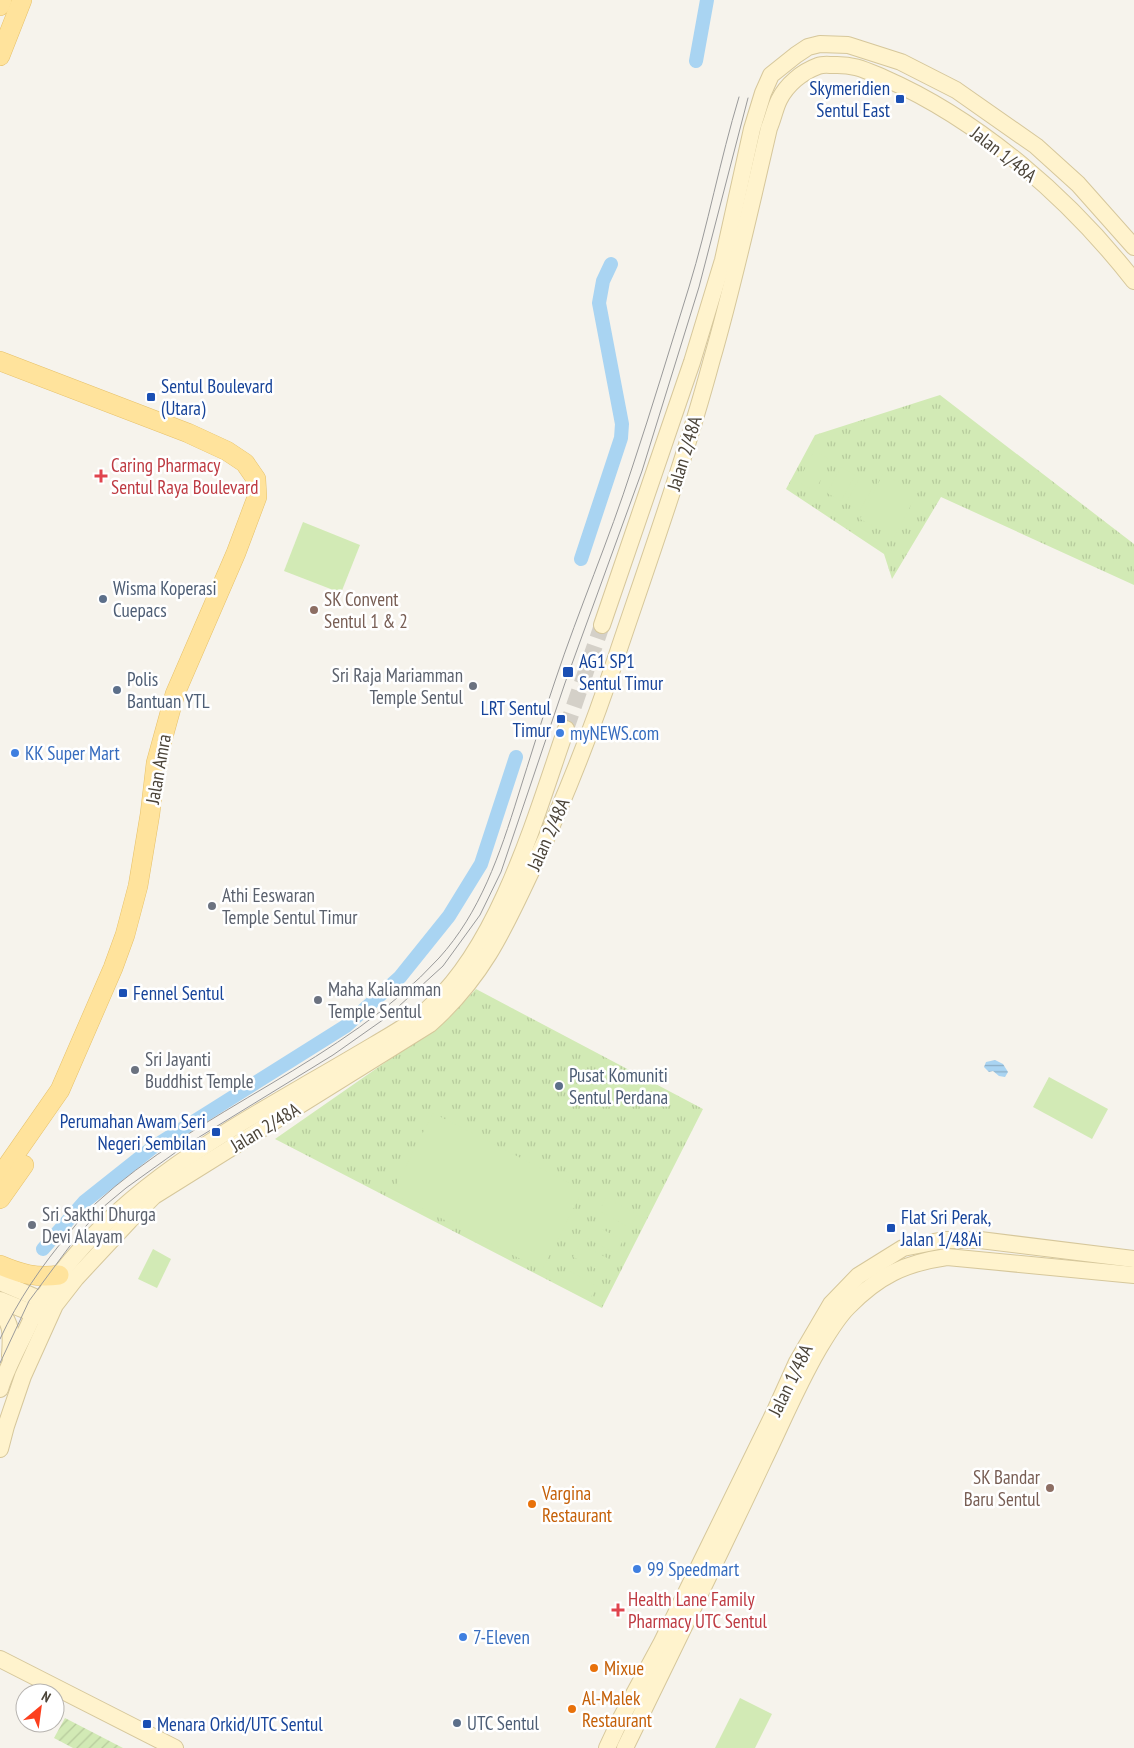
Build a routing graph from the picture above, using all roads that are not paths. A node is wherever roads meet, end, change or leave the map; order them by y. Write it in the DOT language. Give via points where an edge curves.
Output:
graph roads {
  1 [pos="2,0"];
  2 [pos="22,0"];
  3 [pos="0,6"];
  4 [pos="848,45"];
  5 [pos="0,56"];
  6 [pos="848,64"];
  7 [pos="1134,247"];
  8 [pos="1134,281"];
  9 [pos="0,361"];
  10 [pos="602,625"];
  11 [pos="566,729"];
  12 [pos="60,1090"];
  13 [pos="0,1176"];
  14 [pos="0,1199"];
  15 [pos="1134,1259"];
  16 [pos="0,1265"];
  17 [pos="59,1275"];
  18 [pos="1134,1275"];
  19 [pos="0,1282"];
  20 [pos="0,1300"];
  21 [pos="0,1310"];
  22 [pos="45,1310"];
  23 [pos="10,1363"];
  24 [pos="0,1389"];
  25 [pos="0,1449"];
  26 [pos="0,1659"];
  27 [pos="175,1748"];
  28 [pos="607,1748"];
  29 [pos="625,1748"];
  1 -- 3 [label="main road"];
  2 -- 5 [label="main road"];
  4 -- 7 [label="main road, Jalan 1/48A" via="901,62 956,90 1036,146 1078,184"];
  4 -- 10 [label="main road, Jalan 2/48A" via="808,47 771,75 763,93 723,260 698,344"];
  6 -- 8 [label="main road, Jalan 1/48A" via="941,107 1010,155 1061,200"];
  6 -- 22 [label="main road, Jalan 2/48A" via="820,65 802,74 779,100 712,360 672,494 590,735 508,922 483,964 462,993 430,1024 154,1196"];
  9 -- 12 [label="main road, Jalan Amra" via="188,433 245,463 256,479 257,498 172,704 156,763 138,886 125,935"];
  11 -- 17 [label="main road, Jalan 2/48A" via="533,824 495,915 472,956 434,1003 391,1035 175,1165 123,1206"];
  12 -- 13 [label="main road, Jalan Amra"];
  12 -- 14 [label="main road" via="47,1128"];
  15 -- 28 [label="main road, Jalan 1/48A" via="980,1240 944,1240 903,1248 858,1276 831,1304 796,1362 666,1634"];
  16 -- 17 [label="main road" via="32,1276"];
  17 -- 22 [label="main road, Jalan 2/48A"];
  18 -- 29 [label="main road, Jalan 1/48A" via="947,1257 904,1266 874,1284 848,1307 832,1326 807,1369"];
  19 -- 22 [label="main road"];
  20 -- 22 [label="main road"];
  21 -- 23 [label="main road" via="10,1328"];
  22 -- 23 [label="main road, Jalan 2/48A"];
  22 -- 25 [label="main road, Jalan 2/48A"];
  23 -- 24 [label="main road, Jalan 2/48A"];
  26 -- 27 [label="main road"];
}
